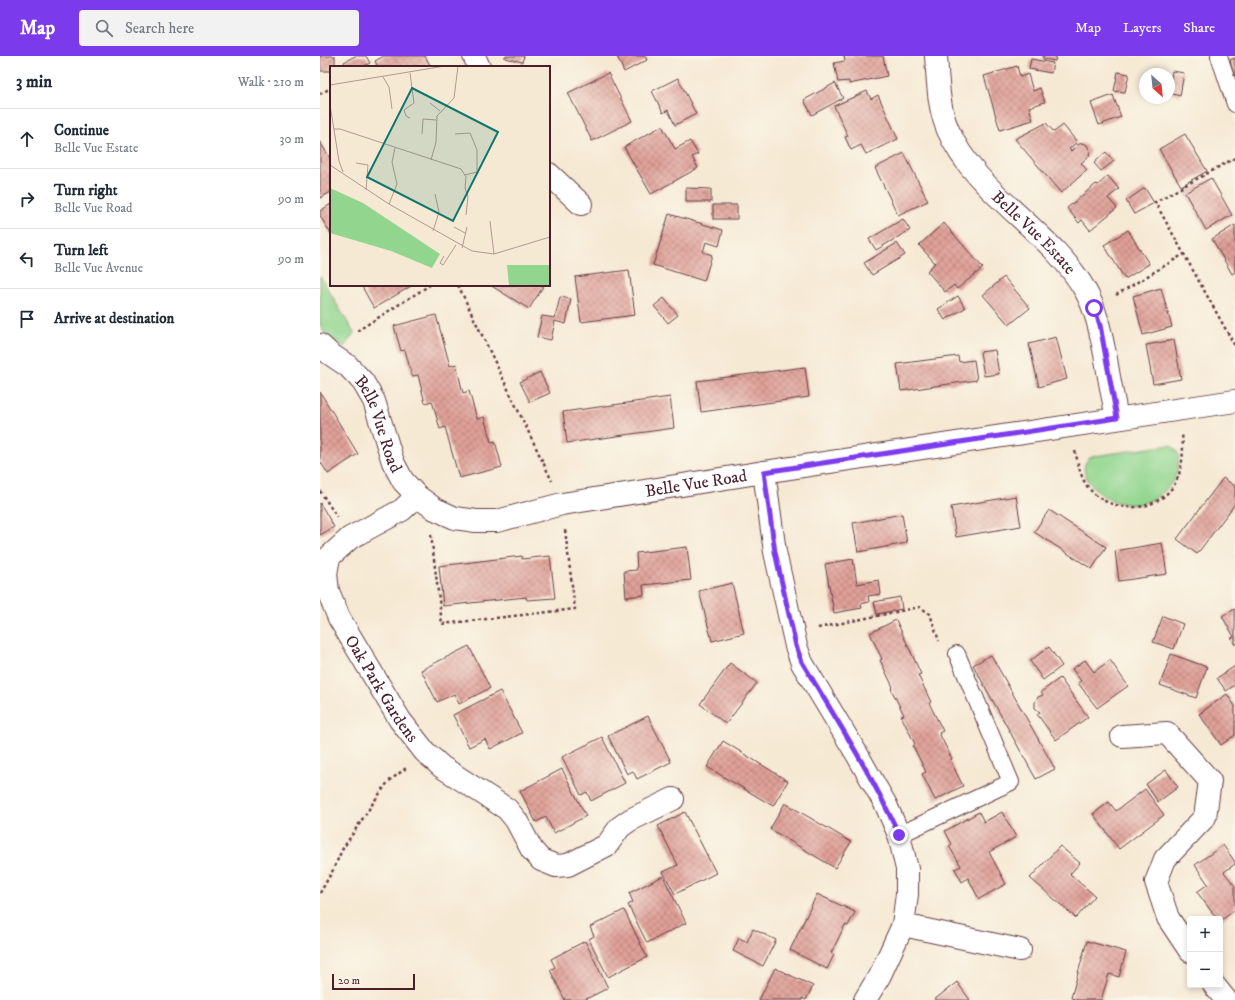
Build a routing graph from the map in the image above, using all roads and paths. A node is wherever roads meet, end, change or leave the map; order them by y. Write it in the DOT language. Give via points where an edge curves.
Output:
graph roads {
  1 [pos="474,56"];
  2 [pos="936,56"];
  3 [pos="1219,56"];
  4 [pos="478,66"];
  5 [pos="330,89"];
  6 [pos="320,94"];
  7 [pos="1235,104"];
  8 [pos="1235,158"];
  9 [pos="550,175"];
  10 [pos="581,204"];
  11 [pos="1184,254"];
  12 [pos="428,286"];
  13 [pos="458,286"];
  14 [pos="1094,308"];
  15 [pos="357,331"];
  16 [pos="320,345"];
  17 [pos="1235,346"];
  18 [pos="1235,401"];
  19 [pos="1178,409"];
  20 [pos="1117,418"];
  21 [pos="1068,425"];
  22 [pos="764,472"];
  23 [pos="320,491"];
  24 [pos="422,500"];
  25 [pos="562,504"];
  26 [pos="350,538"];
  27 [pos="325,562"];
  28 [pos="793,634"];
  29 [pos="957,654"];
  30 [pos="1122,736"];
  31 [pos="426,753"];
  32 [pos="673,799"];
  33 [pos="899,835"];
  34 [pos="320,893"];
  35 [pos="903,925"];
  36 [pos="1187,946"];
  37 [pos="1020,950"];
  38 [pos="1216,988"];
  39 [pos="866,1000"];
  40 [pos="1226,1000"];
  1 -- 4 [label="street"];
  2 -- 14 [label="street, Belle Vue Estate" via="941,110 956,148 982,180 1062,258 1082,284"];
  3 -- 7 [label="lane"];
  5 -- 6 [label="path"];
  8 -- 11 [label="path" via="1155,202"];
  9 -- 10 [label="street"];
  11 -- 14 [label="path"];
  11 -- 17 [label="path"];
  12 -- 15 [label="path"];
  13 -- 25 [label="path"];
  14 -- 20 [label="street, Belle Vue Estate" via="1100,325"];
  16 -- 24 [label="street, Belle Vue Road" via="348,366 363,382 374,401 393,462 403,481"];
  18 -- 19 [label="street, Belle Vue Road"];
  19 -- 20 [label="street, Belle Vue Road"];
  19 -- 21 [label="path" via="1183,441 1180,470 1173,486 1162,498 1146,506 1130,508 1113,505 1098,497 1086,485 1079,469"];
  20 -- 21 [label="street, Belle Vue Road"];
  21 -- 22 [label="street, Belle Vue Road"];
  22 -- 25 [label="street, Belle Vue Road"];
  22 -- 28 [label="street" via="775,552"];
  23 -- 26 [label="path"];
  24 -- 25 [label="street, Belle Vue Road" via="455,518 476,521 497,521"];
  24 -- 25 [label="path" via="442,624 575,609"];
  24 -- 26 [label="street, Oak Park Gardens"];
  26 -- 27 [label="street, Oak Park Gardens"];
  27 -- 31 [label="street, Oak Park Gardens" via="328,591 339,618 400,720"];
  28 -- 29 [label="path" via="920,607 930,614 939,643"];
  28 -- 33 [label="street" via="802,662 886,805"];
  29 -- 33 [label="lane" via="1011,782"];
  30 -- 36 [label="street" via="1167,733 1210,781 1205,817 1165,859 1156,882 1168,918"];
  31 -- 32 [label="street, Oak Park Gardens" via="442,767 507,809 532,850 541,860 556,866 568,865 607,844 620,827 630,820"];
  31 -- 34 [label="path" via="388,782 342,850"];
  33 -- 35 [label="street" via="907,869"];
  35 -- 37 [label="street"];
  35 -- 39 [label="street"];
  38 -- 40 [label="street"];
}
